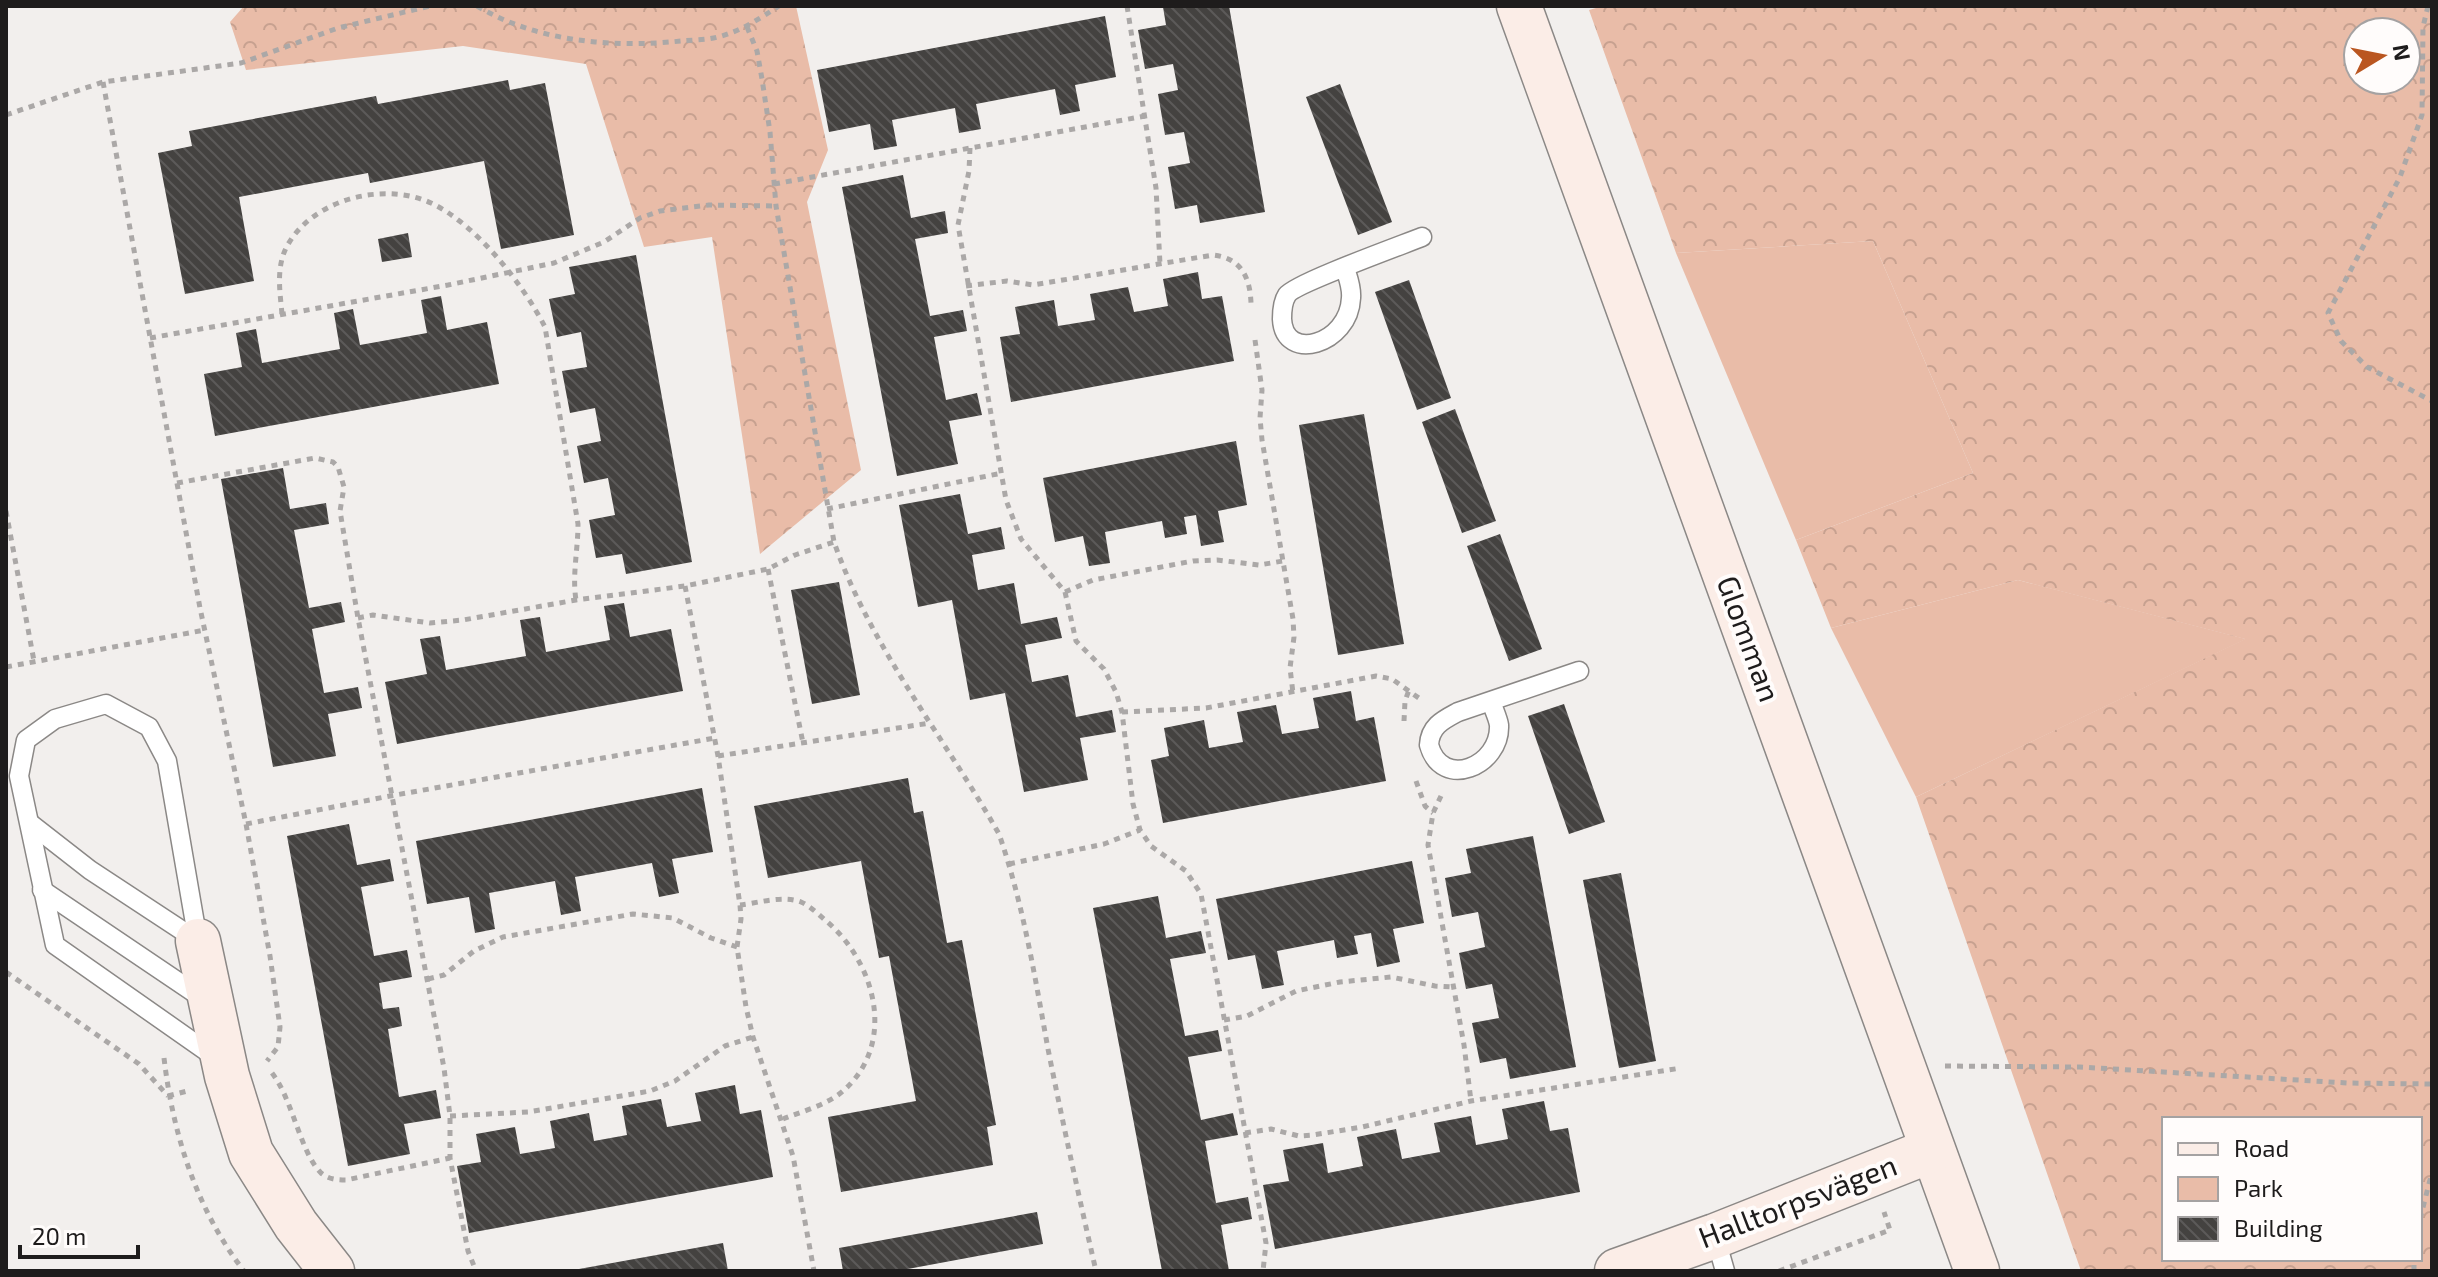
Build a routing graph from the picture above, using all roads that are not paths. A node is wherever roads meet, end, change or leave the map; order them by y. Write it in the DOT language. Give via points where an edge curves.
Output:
graph roads {
  1 [pos="1519,6"];
  2 [pos="1422,237"];
  3 [pos="1345,268"];
  4 [pos="1579,671"];
  5 [pos="1491,701"];
  6 [pos="31,824"];
  7 [pos="42,890"];
  8 [pos="198,941"];
  9 [pos="211,1004"];
  10 [pos="224,1064"];
  11 [pos="1932,1150"];
  12 [pos="1720,1253"];
  13 [pos="332,1271"];
  14 [pos="1617,1271"];
  15 [pos="1977,1271"];
  1 -- 11 [label="street, Glomman"];
  2 -- 3 [label="lane"];
  3 -- 3 [label="lane" via="1287,295 1282,324 1293,340 1316,343 1336,334 1351,302"];
  4 -- 5 [label="lane"];
  5 -- 5 [label="lane" via="1499,724 1496,744 1476,766 1453,770 1442,765 1429,745 1431,730"];
  6 -- 7 [label="lane"];
  6 -- 8 [label="lane"];
  6 -- 8 [label="lane" via="19,776 26,740 55,719 106,704 149,727 167,761"];
  7 -- 9 [label="lane"];
  7 -- 10 [label="lane" via="55,945"];
  8 -- 9 [label="street"];
  9 -- 10 [label="street"];
  10 -- 13 [label="street" via="251,1153"];
  11 -- 12 [label="street, Halltorpsvägen"];
  11 -- 15 [label="street, Glomman"];
  12 -- 14 [label="street, Halltorpsvägen"];
}
